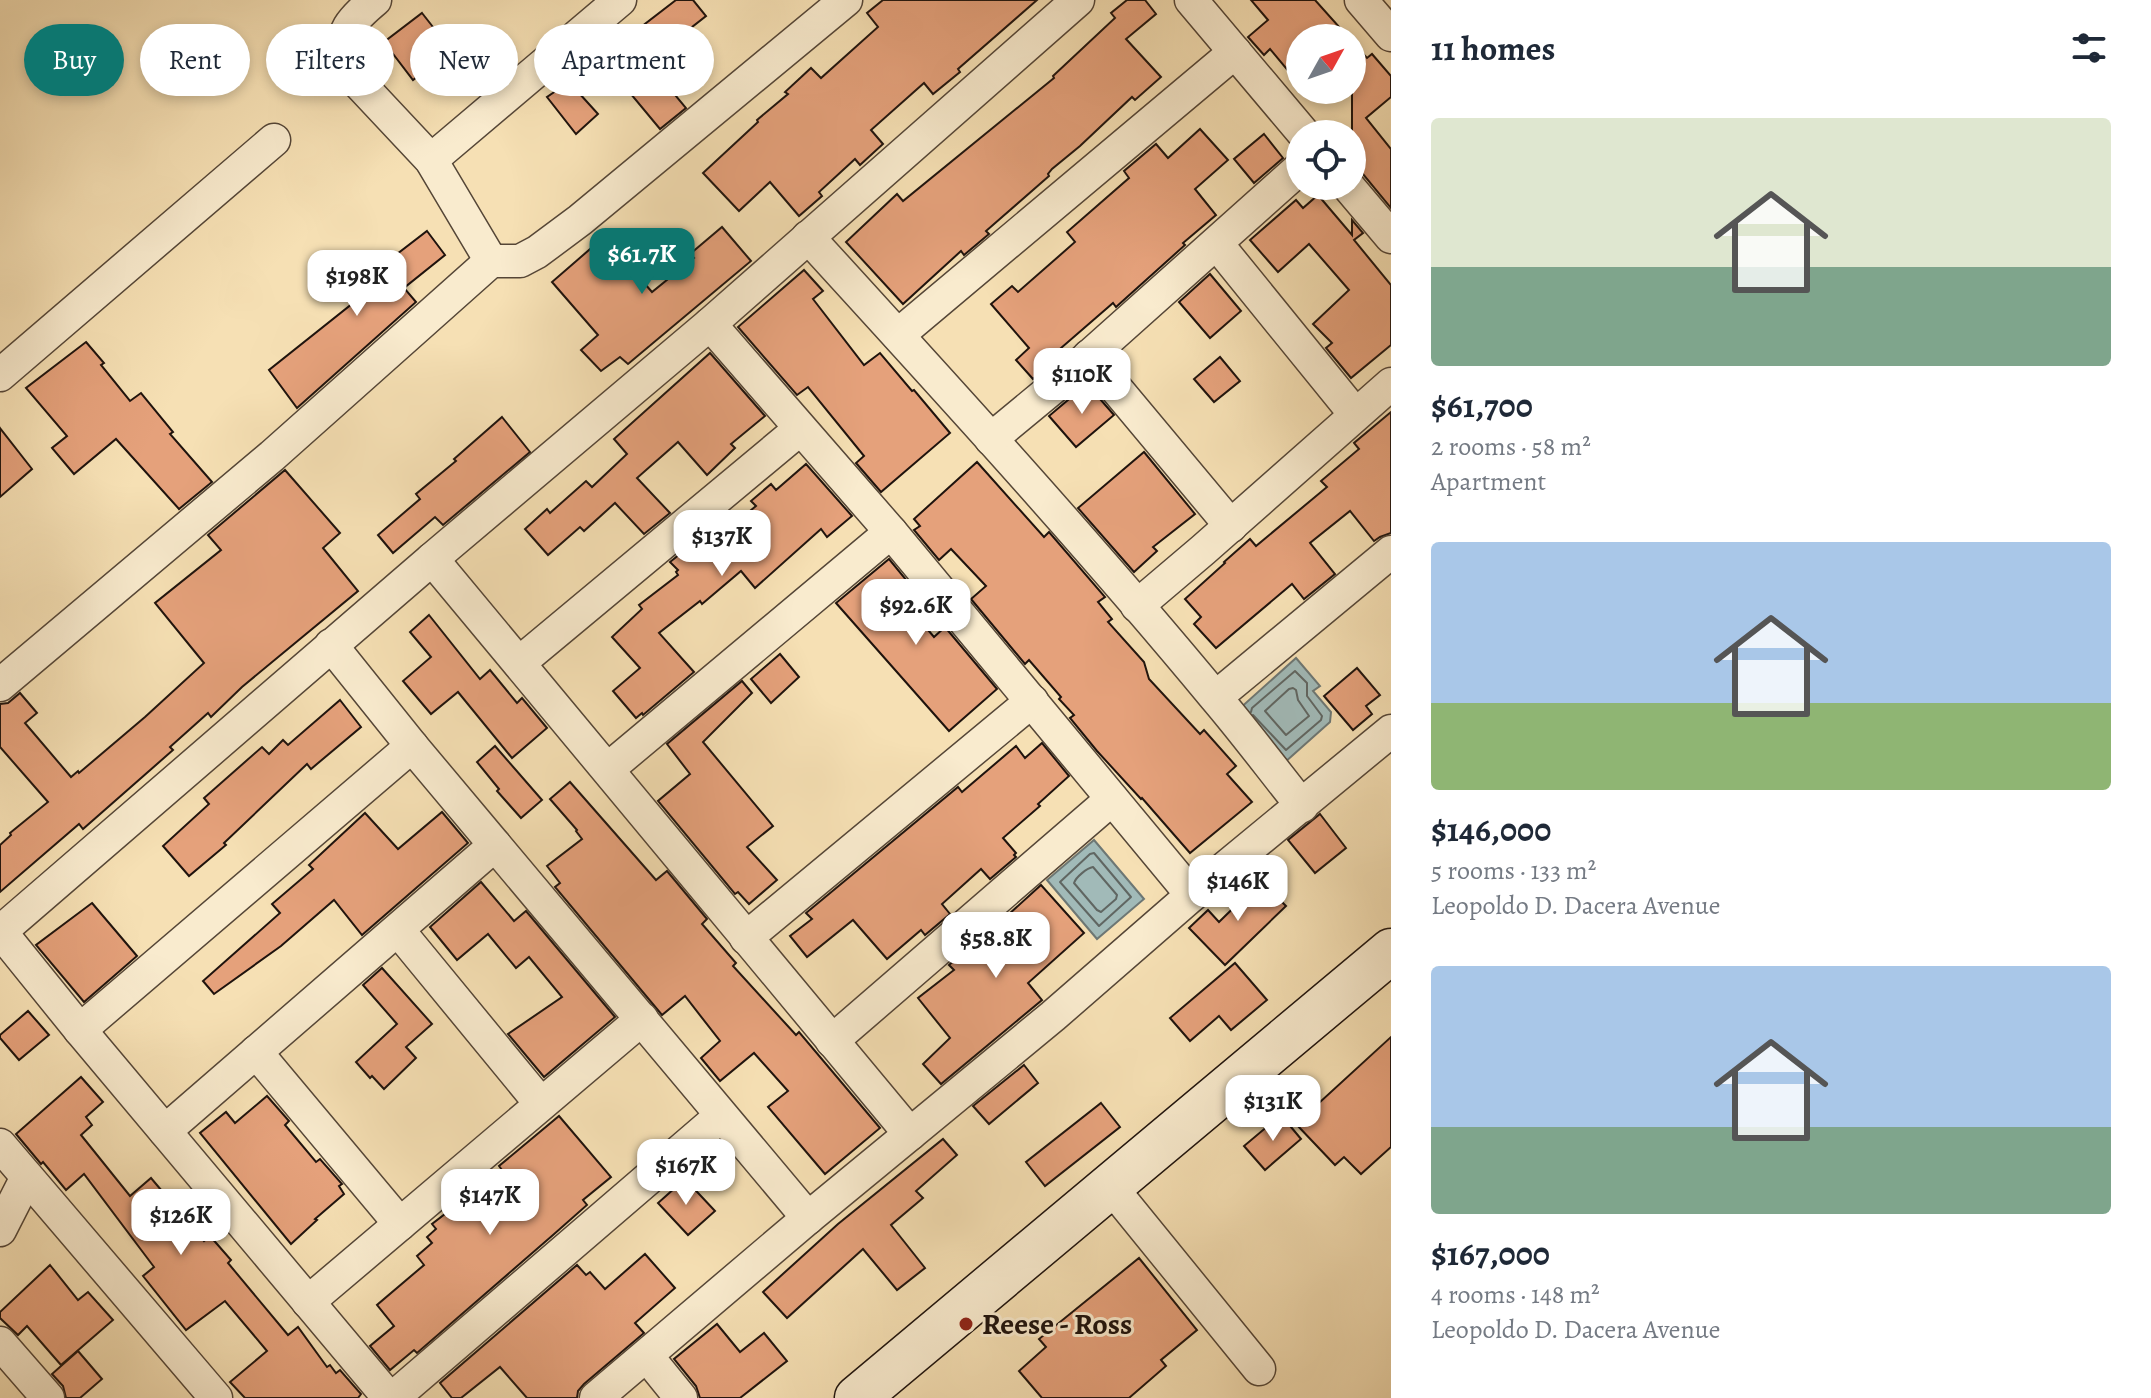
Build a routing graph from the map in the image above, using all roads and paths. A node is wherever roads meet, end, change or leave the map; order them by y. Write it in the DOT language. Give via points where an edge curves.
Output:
graph roads {
  1 [pos="375,0"];
  2 [pos="620,0"];
  3 [pos="846,0"];
  4 [pos="1078,0"];
  5 [pos="1191,0"];
  6 [pos="1361,0"];
  7 [pos="1391,35"];
  8 [pos="1235,52"];
  9 [pos="1292,120"];
  10 [pos="274,140"];
  11 [pos="431,160"];
  12 [pos="1286,181"];
  13 [pos="1360,200"];
  14 [pos="808,237"];
  15 [pos="1391,237"];
  16 [pos="1217,244"];
  17 [pos="491,261"];
  18 [pos="710,324"];
  19 [pos="898,335"];
  20 [pos="1089,356"];
  21 [pos="0,375"];
  22 [pos="1391,384"];
  23 [pos="1355,414"];
  24 [pos="800,429"];
  25 [pos="991,439"];
  26 [pos="1231,526"];
  27 [pos="891,532"];
  28 [pos="1391,552"];
  29 [pos="432,559"];
  30 [pos="1137,606"];
  31 [pos="331,645"];
  32 [pos="519,663"];
  33 [pos="0,685"];
  34 [pos="1216,697"];
  35 [pos="1032,701"];
  36 [pos="1391,731"];
  37 [pos="412,746"];
  38 [pos="608,769"];
  39 [pos="1112,799"];
  40 [pos="1302,806"];
  41 [pos="495,845"];
  42 [pos="1192,895"];
  43 [pos="398,930"];
  44 [pos="0,932"];
  45 [pos="746,938"];
  46 [pos="1391,951"];
  47 [pos="642,1019"];
  48 [pos="80,1030"];
  49 [pos="832,1041"];
  50 [pos="256,1052"];
  51 [pos="541,1104"];
  52 [pos="721,1116"];
  53 [pos="165,1131"];
  54 [pos="910,1134"];
  55 [pos="0,1145"];
  56 [pos="27,1177"];
  57 [pos="1111,1187"];
  58 [pos="808,1218"];
  59 [pos="400,1224"];
  60 [pos="0,1230"];
  61 [pos="308,1302"];
  62 [pos="0,1343"];
  63 [pos="647,1356"];
  64 [pos="1259,1369"];
  65 [pos="203,1394"];
  66 [pos="48,1398"];
  67 [pos="391,1398"];
  68 [pos="596,1398"];
  69 [pos="681,1398"];
  70 [pos="857,1398"];
  1 -- 11 [label="street" via="346,30 340,63"];
  2 -- 11 [label="street"];
  3 -- 17 [label="street" via="537,252 520,261"];
  4 -- 14 [label="street"];
  5 -- 8 [label="street"];
  6 -- 7 [label="street"];
  8 -- 9 [label="street"];
  8 -- 19 [label="street"];
  10 -- 21 [label="street"];
  11 -- 17 [label="street"];
  12 -- 16 [label="street"];
  13 -- 15 [label="street"];
  14 -- 18 [label="street"];
  14 -- 19 [label="street"];
  16 -- 20 [label="street"];
  16 -- 23 [label="street"];
  17 -- 33 [label="street" via="272,456"];
  18 -- 24 [label="street"];
  18 -- 29 [label="street"];
  19 -- 25 [label="street"];
  20 -- 25 [label="street"];
  20 -- 26 [label="street"];
  22 -- 23 [label="street"];
  23 -- 26 [label="street"];
  24 -- 27 [label="street"];
  24 -- 32 [label="street"];
  25 -- 30 [label="street"];
  26 -- 30 [label="street"];
  27 -- 35 [label="street"];
  27 -- 38 [label="street"];
  28 -- 34 [label="street"];
  29 -- 31 [label="street"];
  29 -- 32 [label="street"];
  30 -- 34 [label="street"];
  31 -- 37 [label="street"];
  31 -- 44 [label="street"];
  32 -- 38 [label="street"];
  34 -- 40 [label="street"];
  35 -- 39 [label="street"];
  35 -- 45 [label="street"];
  36 -- 40 [label="street"];
  37 -- 41 [label="street"];
  37 -- 48 [label="street"];
  38 -- 45 [label="street"];
  39 -- 42 [label="street"];
  39 -- 49 [label="street"];
  40 -- 42 [label="street"];
  41 -- 43 [label="street"];
  41 -- 47 [label="street"];
  42 -- 54 [label="street"];
  43 -- 50 [label="street"];
  43 -- 51 [label="street"];
  44 -- 48 [label="street"];
  45 -- 49 [label="street"];
  46 -- 57 [label="main road"];
  47 -- 51 [label="street"];
  47 -- 52 [label="street"];
  48 -- 53 [label="street"];
  49 -- 54 [label="street"];
  50 -- 53 [label="street"];
  50 -- 59 [label="street"];
  51 -- 59 [label="street"];
  52 -- 58 [label="street"];
  52 -- 67 [label="street"];
  53 -- 61 [label="street"];
  54 -- 58 [label="street"];
  55 -- 56 [label="street"];
  56 -- 60 [label="street"];
  56 -- 65 [label="street"];
  57 -- 64 [label="street"];
  57 -- 70 [label="main road"];
  58 -- 63 [label="street"];
  59 -- 61 [label="street"];
  61 -- 67 [label="street"];
  62 -- 66 [label="street"];
  63 -- 68 [label="street"];
  63 -- 69 [label="street"];
}
